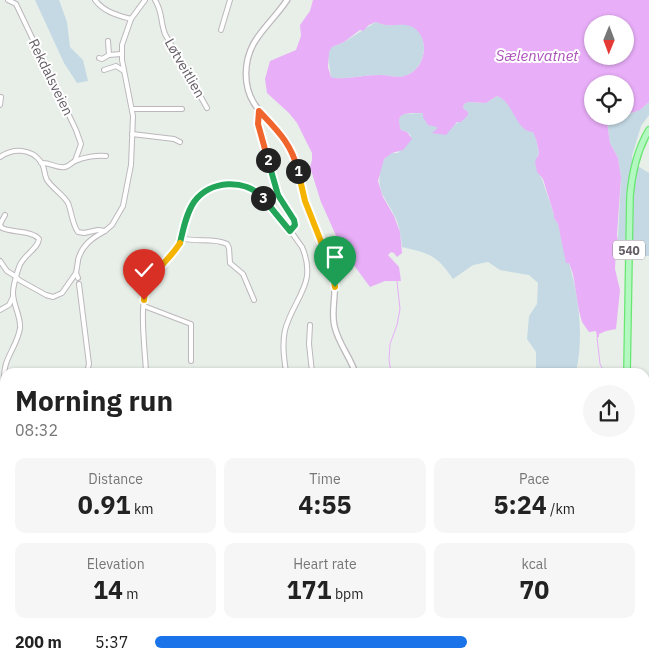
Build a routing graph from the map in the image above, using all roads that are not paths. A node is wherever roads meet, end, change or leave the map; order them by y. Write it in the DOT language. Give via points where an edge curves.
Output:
graph roads {
  1 [pos="8,0"];
  2 [pos="95,0"];
  3 [pos="145,0"];
  4 [pos="155,0"];
  5 [pos="230,0"];
  6 [pos="287,0"];
  7 [pos="131,19"];
  8 [pos="221,30"];
  9 [pos="108,41"];
  10 [pos="109,54"];
  11 [pos="121,54"];
  12 [pos="99,58"];
  13 [pos="104,70"];
  14 [pos="124,71"];
  15 [pos="1,97"];
  16 [pos="0,105"];
  17 [pos="207,108"];
  18 [pos="132,109"];
  19 [pos="182,109"];
  20 [pos="259,111"];
  21 [pos="649,130"];
  22 [pos="132,134"];
  23 [pos="180,142"];
  24 [pos="106,156"];
  25 [pos="0,157"];
  26 [pos="75,161"];
  27 [pos="42,163"];
  28 [pos="5,215"];
  29 [pos="0,225"];
  30 [pos="105,231"];
  31 [pos="290,231"];
  32 [pos="181,238"];
  33 [pos="0,261"];
  34 [pos="17,278"];
  35 [pos="79,284"];
  36 [pos="13,294"];
  37 [pos="254,300"];
  38 [pos="144,306"];
  39 [pos="0,310"];
  40 [pos="310,325"];
  41 [pos="191,361"];
  42 [pos="1,368"];
  43 [pos="88,368"];
  44 [pos="146,368"];
  45 [pos="286,368"];
  46 [pos="312,368"];
  47 [pos="353,368"];
  48 [pos="627,368"];
  1 -- 26 [label="street, Rekdalsveien" via="16,4 76,130 81,144"];
  2 -- 7 [label="street" via="109,12"];
  3 -- 7 [label="street"];
  4 -- 17 [label="street, Løtveitlien" via="165,34"];
  5 -- 8 [label="street"];
  6 -- 20 [label="street" via="250,49 247,89"];
  7 -- 11 [label="street"];
  9 -- 10 [label="street"];
  10 -- 11 [label="street"];
  10 -- 12 [label="street"];
  11 -- 14 [label="street"];
  13 -- 14 [label="street" via="113,66"];
  14 -- 18 [label="street"];
  15 -- 16 [label="street"];
  18 -- 19 [label="street"];
  18 -- 22 [label="street"];
  20 -- 31 [label="street" via="258,124 278,195 294,220 295,225"];
  20 -- 47 [label="street" via="286,141 293,155 306,205 333,272 334,325"];
  21 -- 48 [label="main road, 540" via="636,160 630,196"];
  22 -- 23 [label="street" via="172,138"];
  22 -- 30 [label="street" via="131,165 123,206"];
  24 -- 26 [label="street"];
  25 -- 27 [label="street" via="18,150"];
  26 -- 27 [label="street" via="60,168"];
  27 -- 30 [label="street" via="48,181 66,200 78,232"];
  28 -- 29 [label="street"];
  29 -- 34 [label="street" via="6,230 35,235 39,239 22,259"];
  30 -- 34 [label="street" via="92,237 82,250 77,276 62,293 53,297 46,295"];
  31 -- 32 [label="street" via="261,195 244,186 230,184 210,189 194,202"];
  31 -- 45 [label="street" via="306,256 308,274 285,332"];
  32 -- 37 [label="street" via="227,244 230,263 243,274"];
  32 -- 38 [label="street" via="176,249 149,280"];
  33 -- 34 [label="street" via="6,271"];
  34 -- 36 [label="street"];
  35 -- 43 [label="street"];
  36 -- 39 [label="street" via="9,305"];
  36 -- 42 [label="street" via="20,328 2,360"];
  38 -- 41 [label="street" via="191,324"];
  38 -- 44 [label="street"];
  40 -- 46 [label="street"];
}
